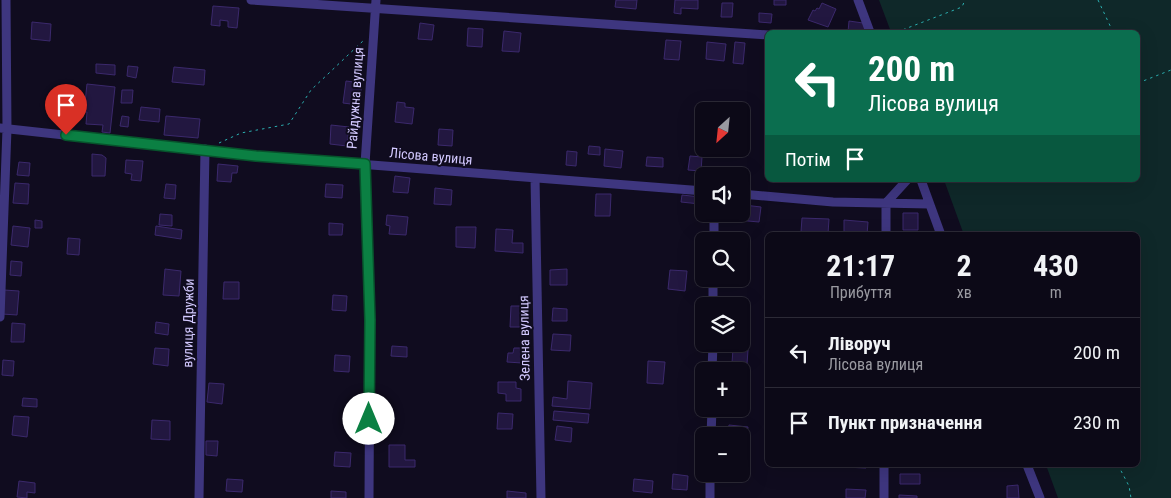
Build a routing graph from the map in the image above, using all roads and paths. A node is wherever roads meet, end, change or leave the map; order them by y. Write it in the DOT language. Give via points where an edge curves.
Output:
graph roads {
  1 [pos="6,0"];
  2 [pos="251,0"];
  3 [pos="858,0"];
  4 [pos="965,0"];
  5 [pos="1098,0"];
  6 [pos="376,5"];
  7 [pos="374,30"];
  8 [pos="869,30"];
  9 [pos="902,30"];
  10 [pos="1111,30"];
  11 [pos="765,35"];
  12 [pos="1171,70"];
  13 [pos="1140,82"];
  14 [pos="4,128"];
  15 [pos="205,149"];
  16 [pos="365,164"];
  17 [pos="535,178"];
  18 [pos="905,182"];
  19 [pos="922,182"];
  20 [pos="695,190"];
  21 [pos="750,195"];
  22 [pos="886,203"];
  23 [pos="929,204"];
  24 [pos="886,232"];
  25 [pos="940,232"];
  26 [pos="0,317"];
  27 [pos="884,467"];
  28 [pos="1028,467"];
  29 [pos="1119,467"];
  30 [pos="710,482"];
  31 [pos="199,498"];
  32 [pos="369,498"];
  33 [pos="541,498"];
  34 [pos="710,498"];
  35 [pos="884,498"];
  36 [pos="1040,498"];
  37 [pos="1131,498"];
  1 -- 14 [label="street"];
  2 -- 6 [label="street"];
  3 -- 8 [label="street"];
  4 -- 9 [label="path" via="962,6"];
  5 -- 10 [label="path"];
  6 -- 7 [label="street, Райдужна вулиця"];
  6 -- 11 [label="street"];
  7 -- 15 [label="path" via="310,90 289,124 241,134"];
  7 -- 16 [label="street, Райдужна вулиця"];
  12 -- 13 [label="path"];
  14 -- 15 [label="street, Лісова вулиця"];
  14 -- 26 [label="street"];
  15 -- 16 [label="street, Лісова вулиця"];
  15 -- 31 [label="street, вулиця Дружби"];
  16 -- 17 [label="street, Лісова вулиця"];
  16 -- 32 [label="street, Райдужна вулиця" via="370,320"];
  17 -- 20 [label="street, Лісова вулиця"];
  17 -- 33 [label="street, Зелена вулиця"];
  18 -- 22 [label="street"];
  19 -- 23 [label="street"];
  21 -- 22 [label="street"];
  22 -- 23 [label="street"];
  22 -- 24 [label="street"];
  23 -- 25 [label="street"];
  27 -- 35 [label="street"];
  28 -- 36 [label="street"];
  29 -- 37 [label="path"];
  30 -- 34 [label="street"];
}
